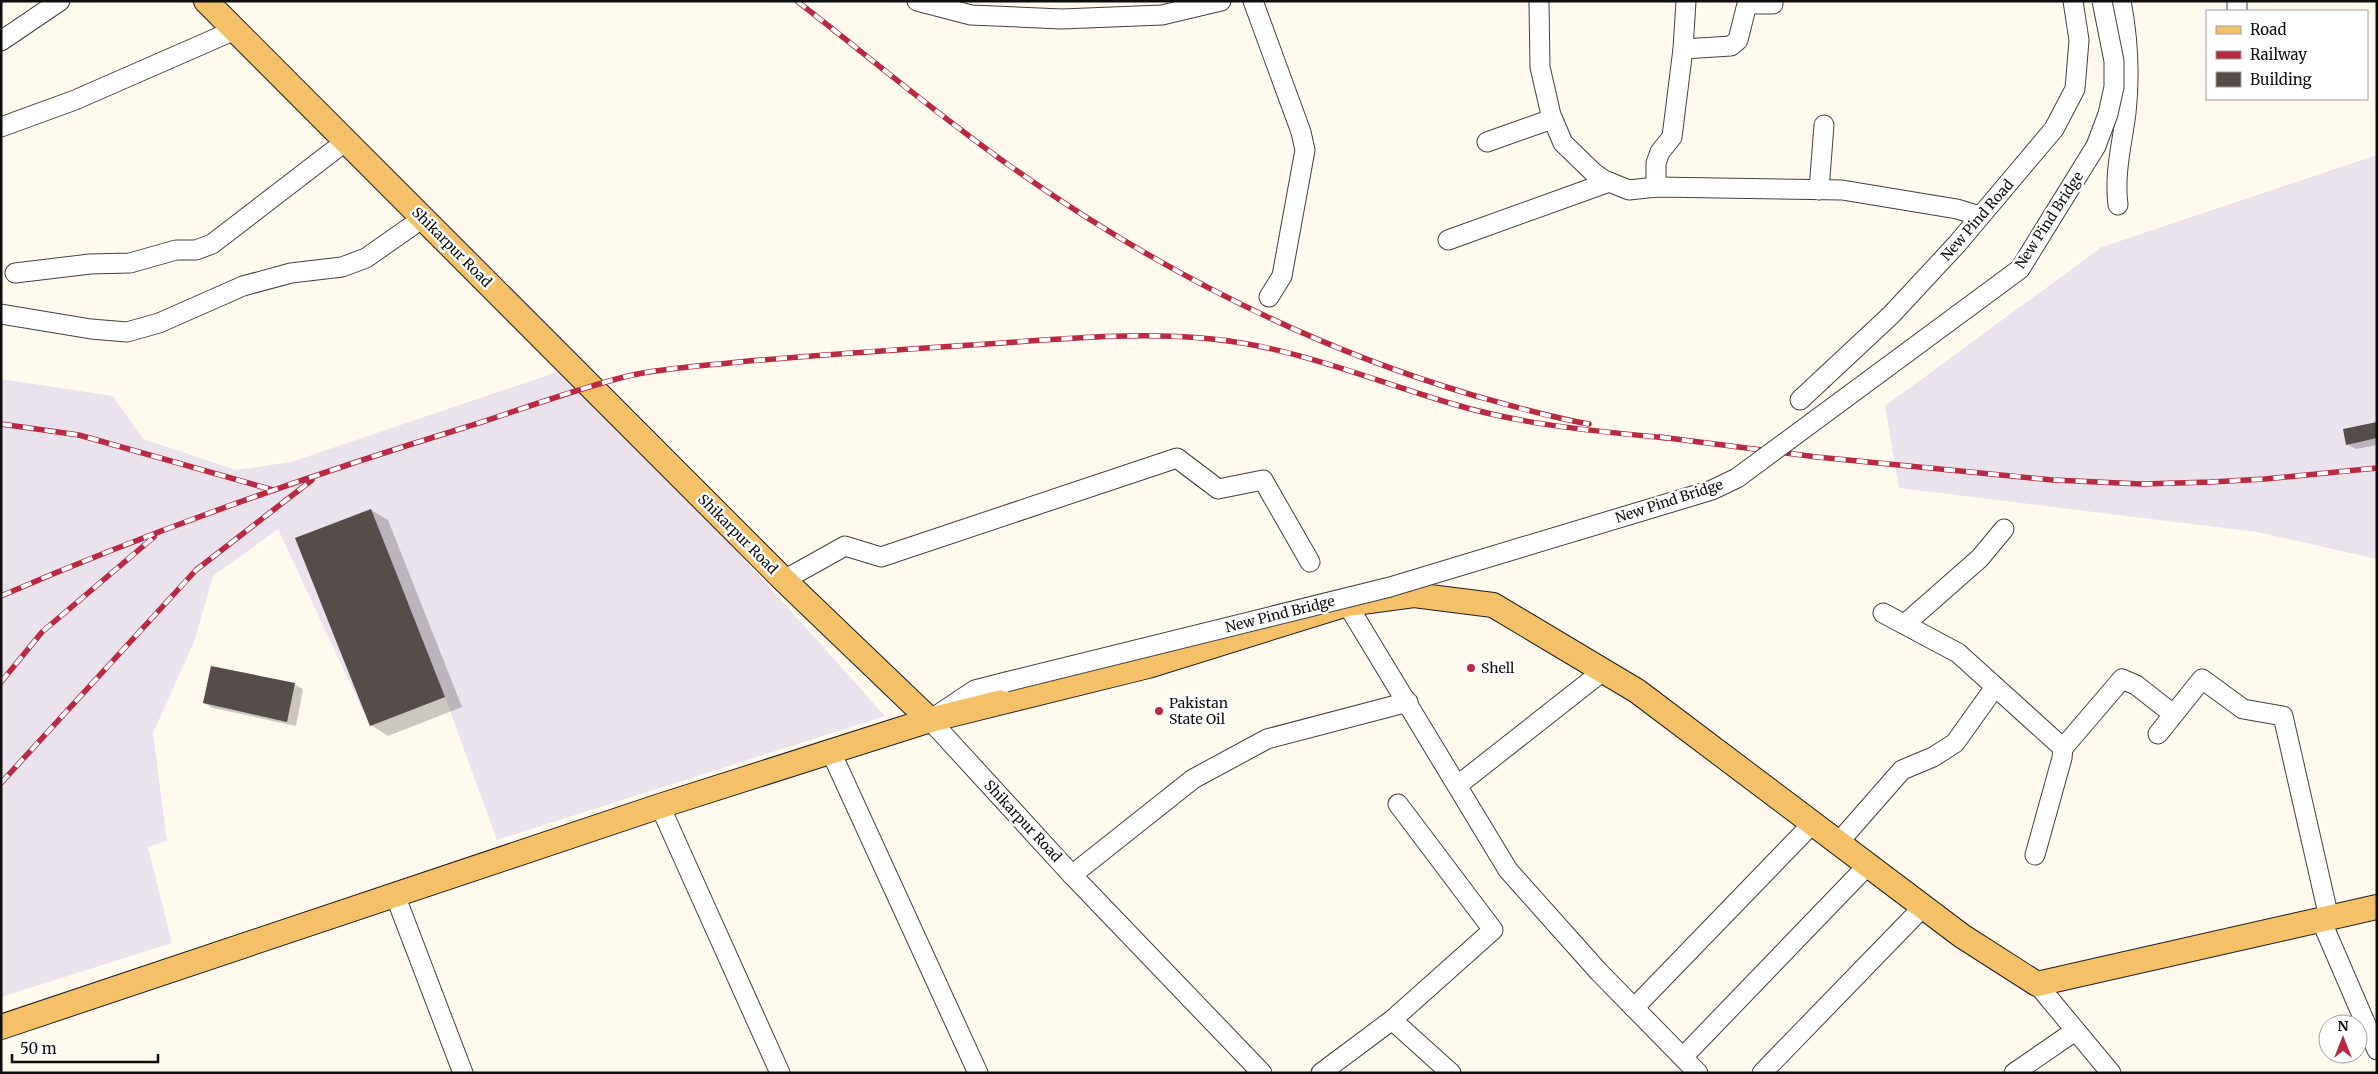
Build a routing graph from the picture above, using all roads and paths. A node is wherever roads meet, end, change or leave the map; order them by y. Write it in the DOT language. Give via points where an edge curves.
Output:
graph roads {
  1 [pos="60,1"];
  2 [pos="206,1"];
  3 [pos="917,1"];
  4 [pos="1221,1"];
  5 [pos="1253,1"];
  6 [pos="1686,1"];
  7 [pos="2073,1"];
  8 [pos="2102,1"];
  9 [pos="2120,1"];
  10 [pos="1539,3"];
  11 [pos="1773,4"];
  12 [pos="235,30"];
  13 [pos="1,41"];
  14 [pos="1683,49"];
  15 [pos="1552,119"];
  16 [pos="1824,125"];
  17 [pos="1,127"];
  18 [pos="346,141"];
  19 [pos="1487,142"];
  20 [pos="1609,182"];
  21 [pos="1656,187"];
  22 [pos="1819,190"];
  23 [pos="2118,205"];
  24 [pos="1980,216"];
  25 [pos="423,218"];
  26 [pos="1448,240"];
  27 [pos="16,273"];
  28 [pos="1269,297"];
  29 [pos="1,314"];
  30 [pos="1800,400"];
  31 [pos="2004,529"];
  32 [pos="1310,562"];
  33 [pos="784,580"];
  34 [pos="1347,604"];
  35 [pos="1883,613"];
  36 [pos="1905,624"];
  37 [pos="1603,671"];
  38 [pos="1995,686"];
  39 [pos="1408,702"];
  40 [pos="2173,714"];
  41 [pos="930,720"];
  42 [pos="2158,734"];
  43 [pos="2063,748"];
  44 [pos="831,752"];
  45 [pos="1458,785"];
  46 [pos="1398,804"];
  47 [pos="660,806"];
  48 [pos="1812,823"];
  49 [pos="1838,842"];
  50 [pos="2035,855"];
  51 [pos="1868,865"];
  52 [pos="1072,875"];
  53 [pos="395,895"];
  54 [pos="1923,907"];
  55 [pos="2377,907"];
  56 [pos="2325,919"];
  57 [pos="2037,984"];
  58 [pos="1634,1008"];
  59 [pos="1392,1020"];
  60 [pos="1,1027"];
  61 [pos="2076,1030"];
  62 [pos="2377,1050"];
  63 [pos="1683,1057"];
  64 [pos="463,1073"];
  65 [pos="780,1073"];
  66 [pos="978,1073"];
  67 [pos="1262,1073"];
  68 [pos="1321,1073"];
  69 [pos="1452,1073"];
  70 [pos="1698,1073"];
  71 [pos="1762,1073"];
  72 [pos="2014,1073"];
  73 [pos="2110,1073"];
  1 -- 13 [label="street"];
  2 -- 12 [label="main road, Shikarpur Road"];
  3 -- 4 [label="street" via="971,15 1062,19 1162,15"];
  5 -- 28 [label="street" via="1305,150 1282,276"];
  6 -- 14 [label="street"];
  7 -- 24 [label="street, New Pind Road" via="2079,40 2075,88 2054,129"];
  8 -- 41 [label="street, New Pind Bridge, bridge" via="2114,61 2114,87 2108,114 2096,146 2020,269 1737,478 1712,490 1390,586 975,690"];
  9 -- 23 [label="street" via="2126,27 2128,85 2117,171"];
  10 -- 15 [label="street" via="1540,67"];
  11 -- 14 [label="street" via="1747,4 1738,40 1731,46"];
  12 -- 17 [label="street" via="75,100"];
  12 -- 18 [label="main road, Shikarpur Road"];
  14 -- 21 [label="street" via="1672,137 1656,163"];
  15 -- 19 [label="street"];
  15 -- 20 [label="street" via="1562,143 1594,173"];
  16 -- 22 [label="street"];
  18 -- 25 [label="main road, Shikarpur Road"];
  18 -- 27 [label="street" via="212,244 130,263"];
  20 -- 21 [label="street" via="1629,190"];
  20 -- 26 [label="street"];
  21 -- 22 [label="street"];
  22 -- 24 [label="street" via="1842,190 1957,209"];
  24 -- 30 [label="street, New Pind Road" via="1891,315"];
  25 -- 29 [label="street" via="366,258 342,268 291,273 243,286 159,323 127,332"];
  25 -- 33 [label="main road, Shikarpur Road"];
  31 -- 36 [label="street" via="1980,558"];
  32 -- 33 [label="street" via="1263,480 1218,489 1177,458 881,557 845,546"];
  33 -- 41 [label="main road, Shikarpur Road"];
  34 -- 37 [label="main road" via="1414,595 1492,605"];
  34 -- 39 [label="street"];
  34 -- 41 [label="main road" via="1148,666"];
  35 -- 36 [label="street"];
  36 -- 38 [label="street" via="1958,653"];
  37 -- 45 [label="street"];
  37 -- 48 [label="main road" via="1637,691"];
  38 -- 43 [label="street"];
  38 -- 49 [label="street" via="1955,743 1902,770"];
  39 -- 45 [label="street"];
  39 -- 52 [label="street" via="1267,739 1193,779"];
  40 -- 42 [label="street"];
  40 -- 43 [label="street" via="2136,685 2122,679"];
  40 -- 56 [label="street" via="2202,679 2243,709 2284,716"];
  41 -- 44 [label="main road"];
  41 -- 52 [label="street, Shikarpur Road"];
  43 -- 50 [label="street"];
  44 -- 47 [label="main road"];
  44 -- 66 [label="street"];
  45 -- 58 [label="street" via="1508,870"];
  46 -- 59 [label="street" via="1493,930"];
  47 -- 53 [label="main road"];
  47 -- 65 [label="street"];
  48 -- 49 [label="main road"];
  48 -- 58 [label="street"];
  49 -- 51 [label="main road"];
  51 -- 54 [label="main road"];
  51 -- 63 [label="street"];
  52 -- 67 [label="street, Shikarpur Road"];
  53 -- 60 [label="main road"];
  53 -- 64 [label="street"];
  54 -- 57 [label="main road"];
  54 -- 71 [label="street"];
  55 -- 56 [label="main road"];
  56 -- 57 [label="main road"];
  56 -- 62 [label="street"];
  57 -- 61 [label="street"];
  58 -- 63 [label="street"];
  59 -- 68 [label="street"];
  59 -- 69 [label="street"];
  61 -- 72 [label="street"];
  61 -- 73 [label="street"];
  63 -- 70 [label="street"];
}
